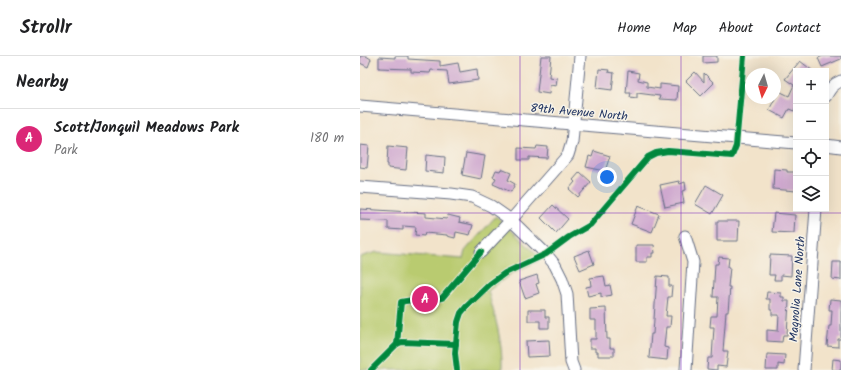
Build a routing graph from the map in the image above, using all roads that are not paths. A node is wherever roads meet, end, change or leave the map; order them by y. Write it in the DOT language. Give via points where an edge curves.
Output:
graph roads {
  1 [pos="580,56"];
  2 [pos="841,81"];
  3 [pos="829,90"];
  4 [pos="360,106"];
  5 [pos="573,124"];
  6 [pos="793,143"];
  7 [pos="829,145"];
  8 [pos="841,147"];
  9 [pos="360,187"];
  10 [pos="816,212"];
  11 [pos="511,220"];
  12 [pos="685,236"];
  13 [pos="481,252"];
  14 [pos="574,370"];
  15 [pos="686,370"];
  16 [pos="804,370"];
  1 -- 5 [label="street"];
  2 -- 3 [label="street"];
  4 -- 5 [label="street, 89th Avenue North"];
  5 -- 6 [label="street, 89th Avenue North"];
  5 -- 11 [label="street" via="568,155"];
  7 -- 8 [label="street"];
  9 -- 11 [label="street" via="472,197"];
  10 -- 16 [label="street, Magnolia Lane North"];
  11 -- 13 [label="street"];
  11 -- 14 [label="street" via="555,264 562,279 567,294 571,362"];
  12 -- 15 [label="street" via="693,262"];
}
